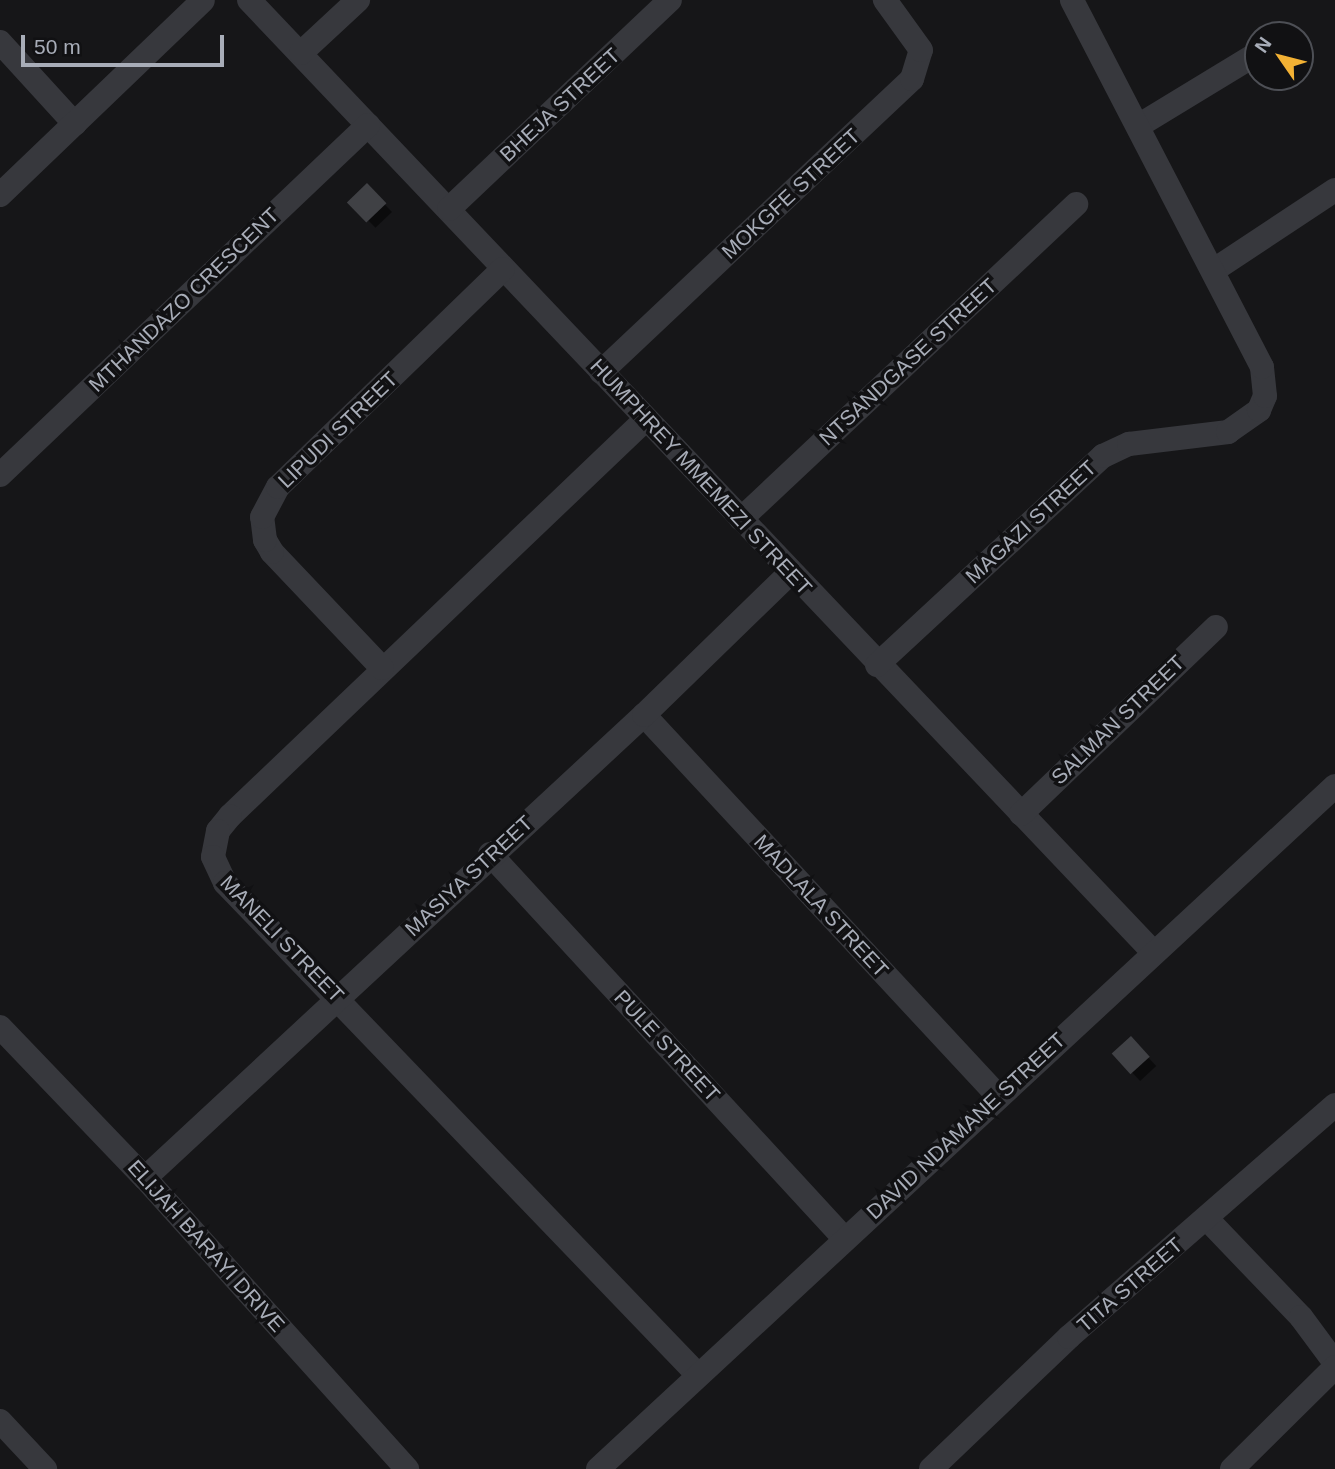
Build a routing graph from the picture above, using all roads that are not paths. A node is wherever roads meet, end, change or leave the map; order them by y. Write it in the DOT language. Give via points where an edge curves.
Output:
graph roads {
  1 [pos="203,0"];
  2 [pos="249,0"];
  3 [pos="358,0"];
  4 [pos="670,0"];
  5 [pos="885,0"];
  6 [pos="1072,0"];
  7 [pos="0,42"];
  8 [pos="301,53"];
  9 [pos="1244,62"];
  10 [pos="75,124"];
  11 [pos="368,125"];
  12 [pos="1138,126"];
  13 [pos="1335,190"];
  14 [pos="0,195"];
  15 [pos="1076,204"];
  16 [pos="449,209"];
  17 [pos="503,269"];
  18 [pos="1214,270"];
  19 [pos="601,372"];
  20 [pos="646,419"];
  21 [pos="0,475"];
  22 [pos="741,519"];
  23 [pos="791,572"];
  24 [pos="1216,627"];
  25 [pos="877,665"];
  26 [pos="382,668"];
  27 [pos="644,715"];
  28 [pos="1335,786"];
  29 [pos="1021,814"];
  30 [pos="490,854"];
  31 [pos="1154,953"];
  32 [pos="340,999"];
  33 [pos="0,1027"];
  34 [pos="998,1096"];
  35 [pos="1335,1105"];
  36 [pos="145,1178"];
  37 [pos="1208,1220"];
  38 [pos="844,1238"];
  39 [pos="1335,1365"];
  40 [pos="698,1375"];
  41 [pos="0,1421"];
  42 [pos="45,1469"];
  43 [pos="407,1469"];
  44 [pos="598,1469"];
  45 [pos="931,1469"];
  46 [pos="1232,1469"];
  1 -- 10 [label="street"];
  2 -- 8 [label="street, HUMPHREY MMEMEZI STREET"];
  3 -- 8 [label="street"];
  4 -- 16 [label="street, BHEJA STREET"];
  5 -- 19 [label="street, MOKGFE STREET" via="921,50 912,79"];
  6 -- 12 [label="street"];
  7 -- 10 [label="street"];
  8 -- 11 [label="street, HUMPHREY MMEMEZI STREET"];
  9 -- 12 [label="street"];
  10 -- 14 [label="street"];
  11 -- 16 [label="street, HUMPHREY MMEMEZI STREET"];
  11 -- 21 [label="street, MTHANDAZO CRESCENT"];
  12 -- 18 [label="street"];
  13 -- 18 [label="street"];
  15 -- 22 [label="street, NTSANDGASE STREET"];
  16 -- 17 [label="street, HUMPHREY MMEMEZI STREET"];
  17 -- 19 [label="street, HUMPHREY MMEMEZI STREET"];
  17 -- 26 [label="street, LIPUDI STREET" via="278,487 265,507 261,529 272,552"];
  18 -- 25 [label="street, MAGAZI STREET" via="1266,383 1259,410 1228,432 1129,444 1103,456"];
  19 -- 20 [label="street, HUMPHREY MMEMEZI STREET"];
  20 -- 22 [label="street, HUMPHREY MMEMEZI STREET"];
  20 -- 26 [label="street, MANELI STREET"];
  22 -- 23 [label="street, HUMPHREY MMEMEZI STREET"];
  23 -- 25 [label="street, HUMPHREY MMEMEZI STREET"];
  23 -- 27 [label="street, MASIYA STREET"];
  24 -- 29 [label="street, SALMAN STREET"];
  25 -- 29 [label="street, HUMPHREY MMEMEZI STREET"];
  26 -- 32 [label="street, MANELI STREET" via="230,816 214,843 213,858 225,883"];
  27 -- 30 [label="street, MASIYA STREET"];
  27 -- 34 [label="street, MADLALA STREET"];
  28 -- 31 [label="street, DAVID NDAMANE STREET"];
  29 -- 31 [label="street, HUMPHREY MMEMEZI STREET"];
  30 -- 32 [label="street, MASIYA STREET"];
  30 -- 38 [label="street, PULE STREET"];
  31 -- 34 [label="street, DAVID NDAMANE STREET"];
  32 -- 36 [label="street, MASIYA STREET"];
  32 -- 40 [label="street, MANELI STREET"];
  33 -- 36 [label="street, ELIJAH BARAYI DRIVE"];
  34 -- 38 [label="street, DAVID NDAMANE STREET"];
  35 -- 37 [label="street, TITA STREET"];
  36 -- 43 [label="street, ELIJAH BARAYI DRIVE"];
  37 -- 39 [label="street" via="1301,1317"];
  37 -- 45 [label="street, TITA STREET" via="1069,1337"];
  38 -- 40 [label="street, DAVID NDAMANE STREET"];
  39 -- 46 [label="street"];
  40 -- 44 [label="street, DAVID NDAMANE STREET"];
  41 -- 42 [label="street"];
}
